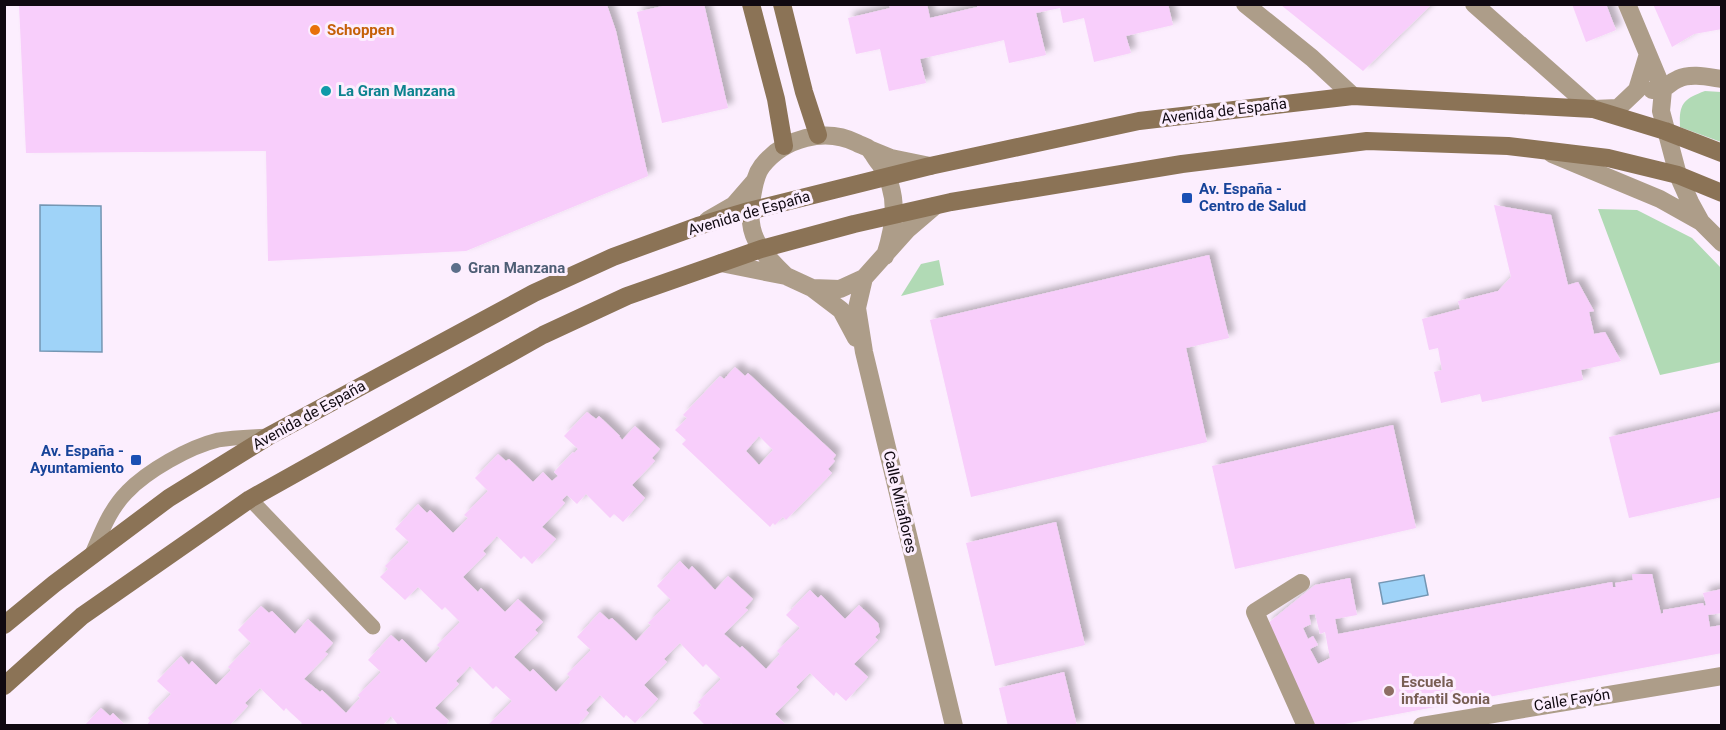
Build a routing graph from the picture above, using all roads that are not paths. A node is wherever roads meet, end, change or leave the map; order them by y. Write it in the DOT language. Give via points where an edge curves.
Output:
graph roads {
  1 [pos="752,4"];
  2 [pos="783,4"];
  3 [pos="1245,4"];
  4 [pos="1474,4"];
  5 [pos="1628,4"];
  6 [pos="1648,54"];
  7 [pos="1722,79"];
  8 [pos="1637,90"];
  9 [pos="1663,90"];
  10 [pos="1353,96"];
  11 [pos="1593,110"];
  12 [pos="1665,131"];
  13 [pos="818,135"];
  14 [pos="784,146"];
  15 [pos="869,149"];
  16 [pos="1539,149"];
  17 [pos="1722,153"];
  18 [pos="930,166"];
  19 [pos="1678,175"];
  20 [pos="888,176"];
  21 [pos="754,182"];
  22 [pos="1722,193"];
  23 [pos="935,206"];
  24 [pos="749,211"];
  25 [pos="895,215"];
  26 [pos="1701,222"];
  27 [pos="698,226"];
  28 [pos="1722,243"];
  29 [pos="761,249"];
  30 [pos="885,256"];
  31 [pos="721,263"];
  32 [pos="786,276"];
  33 [pos="864,278"];
  34 [pos="812,288"];
  35 [pos="864,352"];
  36 [pos="269,436"];
  37 [pos="250,499"];
  38 [pos="90,557"];
  39 [pos="1301,583"];
  40 [pos="27,605"];
  41 [pos="4,611"];
  42 [pos="4,625"];
  43 [pos="373,627"];
  44 [pos="1722,676"];
  45 [pos="4,686"];
  46 [pos="1499,719"];
  47 [pos="954,726"];
  48 [pos="1306,726"];
  49 [pos="1422,726"];
  1 -- 14 [label="main road"];
  2 -- 13 [label="main road"];
  3 -- 10 [label="street"];
  4 -- 11 [label="street"];
  5 -- 6 [label="street"];
  6 -- 8 [label="street"];
  6 -- 9 [label="street"];
  7 -- 9 [label="street" via="1678,79"];
  8 -- 9 [label="street"];
  8 -- 11 [label="street, Avenida de España" via="1618,108"];
  9 -- 12 [label="street" via="1661,111"];
  10 -- 11 [label="main road, Avenida de España"];
  10 -- 18 [label="main road, Avenida de España" via="1139,121"];
  11 -- 12 [label="main road, Avenida de España"];
  12 -- 17 [label="main road, Avenida de España"];
  12 -- 19 [label="street"];
  13 -- 14 [label="street"];
  13 -- 15 [label="street" via="844,137"];
  14 -- 21 [label="street" via="760,168"];
  15 -- 18 [label="street"];
  15 -- 20 [label="street"];
  16 -- 19 [label="main road" via="1608,158"];
  16 -- 23 [label="main road" via="1367,141 1182,164"];
  16 -- 26 [label="street" via="1660,199"];
  18 -- 20 [label="main road, Avenida de España"];
  19 -- 22 [label="main road"];
  19 -- 26 [label="street"];
  20 -- 24 [label="main road, Avenida de España"];
  20 -- 25 [label="street"];
  21 -- 24 [label="street"];
  21 -- 27 [label="street" via="734,205"];
  23 -- 25 [label="main road"];
  23 -- 30 [label="street"];
  24 -- 27 [label="main road, Avenida de España"];
  24 -- 29 [label="street" via="755,242"];
  25 -- 29 [label="main road"];
  25 -- 30 [label="street"];
  26 -- 28 [label="street"];
  27 -- 36 [label="main road, Avenida de España" via="613,257 525,297"];
  29 -- 31 [label="main road"];
  29 -- 32 [label="street"];
  30 -- 33 [label="street"];
  31 -- 32 [label="street"];
  31 -- 37 [label="main road" via="627,296 543,335"];
  32 -- 34 [label="street"];
  33 -- 34 [label="street" via="840,289"];
  33 -- 35 [label="street, Calle Miraflores" via="857,308"];
  34 -- 35 [label="street" via="841,310"];
  35 -- 47 [label="street, Calle Miraflores"];
  36 -- 38 [label="main road, Avenida de España" via="169,498"];
  36 -- 38 [label="lane" via="218,440 179,454 126,492 108,518"];
  37 -- 43 [label="lane"];
  37 -- 45 [label="main road" via="82,616"];
  38 -- 40 [label="main road, Avenida de España"];
  39 -- 48 [label="street" via="1255,612"];
  40 -- 41 [label="street"];
  40 -- 42 [label="main road, Avenida de España"];
  44 -- 46 [label="street, Calle Fayón"];
  46 -- 49 [label="street, Calle Fayón"];
}
